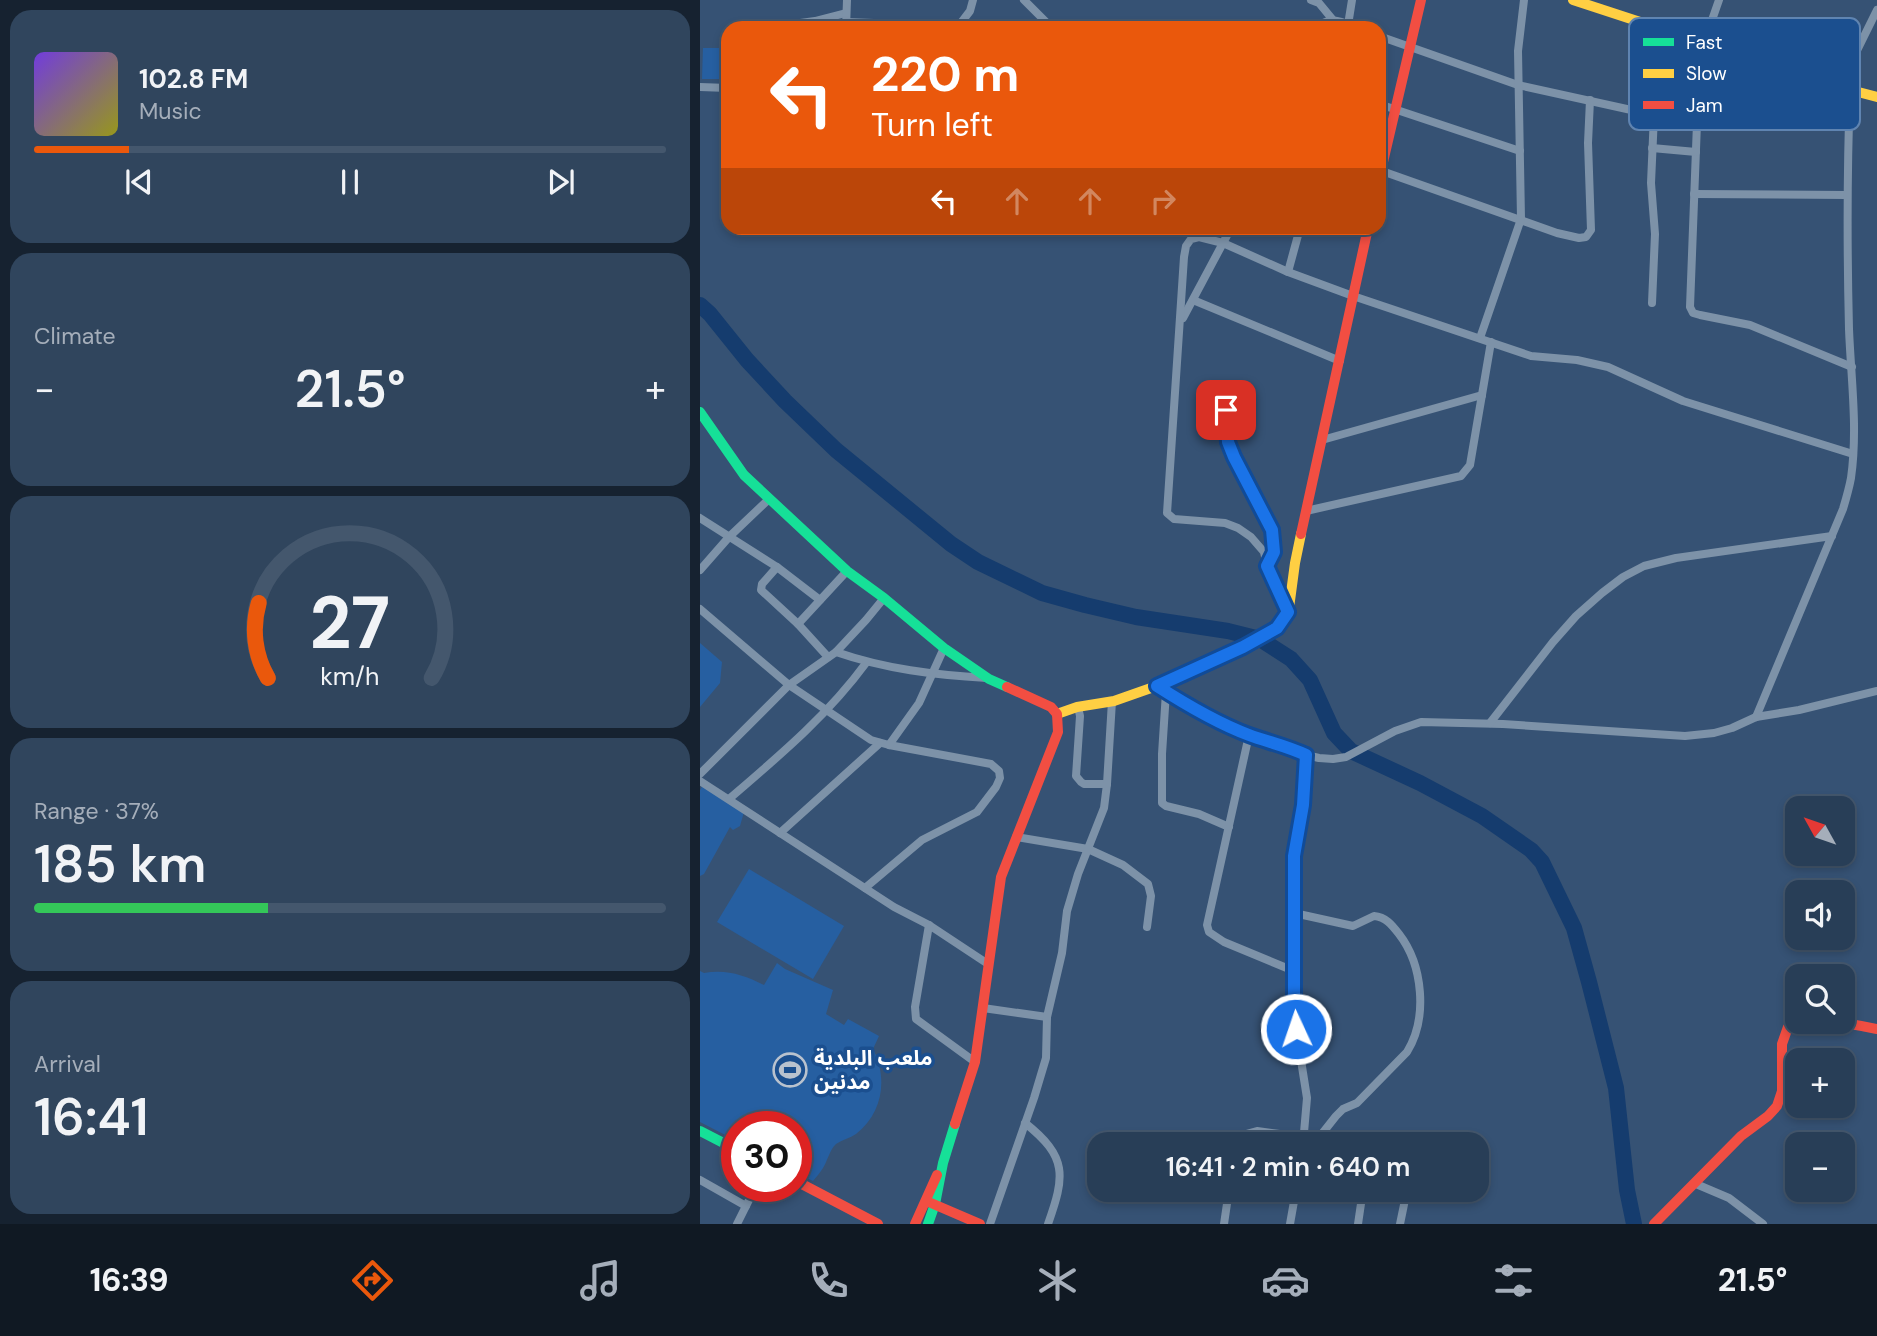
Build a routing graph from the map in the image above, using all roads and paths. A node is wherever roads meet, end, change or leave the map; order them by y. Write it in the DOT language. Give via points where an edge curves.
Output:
graph roads {
  1 [pos="847,0"];
  2 [pos="973,0"];
  3 [pos="1024,0"];
  4 [pos="1311,0"];
  5 [pos="1352,0"];
  6 [pos="1421,0"];
  7 [pos="1524,0"];
  8 [pos="1573,0"];
  9 [pos="1718,0"];
  10 [pos="1588,2"];
  11 [pos="1877,10"];
  12 [pos="1630,18"];
  13 [pos="1712,18"];
  14 [pos="1333,20"];
  15 [pos="815,21"];
  16 [pos="846,21"];
  17 [pos="962,21"];
  18 [pos="1045,21"];
  19 [pos="1324,21"];
  20 [pos="1337,21"];
  21 [pos="1348,21"];
  22 [pos="1386,38"];
  23 [pos="1410,47"];
  24 [pos="1860,50"];
  25 [pos="1518,85"];
  26 [pos="700,87"];
  27 [pos="721,88"];
  28 [pos="1860,92"];
  29 [pos="1877,97"];
  30 [pos="1590,100"];
  31 [pos="1386,107"];
  32 [pos="1629,109"];
  33 [pos="1395,110"];
  34 [pos="1654,130"];
  35 [pos="1697,130"];
  36 [pos="1845,130"];
  37 [pos="1386,148"];
  38 [pos="1653,148"];
  39 [pos="1520,151"];
  40 [pos="1696,152"];
  41 [pos="1386,175"];
  42 [pos="1694,194"];
  43 [pos="1847,195"];
  44 [pos="1521,219"];
  45 [pos="1227,235"];
  46 [pos="1298,235"];
  47 [pos="1366,235"];
  48 [pos="1223,243"];
  49 [pos="1288,272"];
  50 [pos="1353,296"];
  51 [pos="1193,300"];
  52 [pos="1652,303"];
  53 [pos="1181,321"];
  54 [pos="1480,338"];
  55 [pos="1491,342"];
  56 [pos="1340,361"];
  57 [pos="1852,367"];
  58 [pos="1482,395"];
  59 [pos="1226,410"];
  60 [pos="700,412"];
  61 [pos="1322,440"];
  62 [pos="1853,454"];
  63 [pos="769,499"];
  64 [pos="1307,511"];
  65 [pos="700,518"];
  66 [pos="1832,536"];
  67 [pos="729,537"];
  68 [pos="1267,566"];
  69 [pos="777,567"];
  70 [pos="700,570"];
  71 [pos="848,571"];
  72 [pos="884,598"];
  73 [pos="820,600"];
  74 [pos="700,609"];
  75 [pos="1288,612"];
  76 [pos="798,624"];
  77 [pos="944,648"];
  78 [pos="832,655"];
  79 [pos="866,663"];
  80 [pos="933,674"];
  81 [pos="989,679"];
  82 [pos="789,685"];
  83 [pos="1162,689"];
  84 [pos="1877,691"];
  85 [pos="1112,701"];
  86 [pos="1078,707"];
  87 [pos="827,712"];
  88 [pos="1057,714"];
  89 [pos="1756,717"];
  90 [pos="1490,723"];
  91 [pos="1249,735"];
  92 [pos="884,744"];
  93 [pos="1306,755"];
  94 [pos="700,774"];
  95 [pos="700,781"];
  96 [pos="1107,784"];
  97 [pos="729,799"];
  98 [pos="1229,827"];
  99 [pos="780,833"];
  100 [pos="1016,837"];
  101 [pos="1088,849"];
  102 [pos="865,888"];
  103 [pos="1294,913"];
  104 [pos="929,925"];
  105 [pos="1147,927"];
  106 [pos="988,964"];
  107 [pos="1294,971"];
  108 [pos="983,1008"];
  109 [pos="1047,1017"];
  110 [pos="1877,1029"];
  111 [pos="975,1062"];
  112 [pos="1025,1124"];
  113 [pos="700,1131"];
  114 [pos="1304,1132"];
  115 [pos="1323,1132"];
  116 [pos="721,1142"];
  117 [pos="700,1180"];
  118 [pos="1696,1184"];
  119 [pos="812,1189"];
  120 [pos="748,1202"];
  121 [pos="929,1202"];
  122 [pos="1227,1202"];
  123 [pos="1294,1202"];
  124 [pos="1361,1202"];
  125 [pos="1405,1202"];
  126 [pos="746,1206"];
  127 [pos="737,1224"];
  128 [pos="878,1224"];
  129 [pos="915,1224"];
  130 [pos="928,1224"];
  131 [pos="980,1224"];
  132 [pos="990,1224"];
  133 [pos="1048,1224"];
  134 [pos="1224,1224"];
  135 [pos="1290,1224"];
  136 [pos="1358,1224"];
  137 [pos="1400,1224"];
  138 [pos="1654,1224"];
  139 [pos="1763,1224"];
  1 -- 16 [label="street"];
  2 -- 17 [label="street"];
  3 -- 18 [label="street"];
  4 -- 14 [label="street"];
  5 -- 21 [label="street"];
  6 -- 23 [label="main road"];
  7 -- 25 [label="street"];
  8 -- 10 [label="main road"];
  9 -- 13 [label="street"];
  10 -- 12 [label="main road"];
  11 -- 24 [label="street"];
  14 -- 19 [label="street"];
  14 -- 20 [label="street"];
  15 -- 16 [label="street"];
  22 -- 23 [label="street"];
  23 -- 25 [label="street"];
  23 -- 33 [label="main road"];
  25 -- 30 [label="street"];
  25 -- 39 [label="street"];
  26 -- 27 [label="street"];
  28 -- 29 [label="main road"];
  30 -- 32 [label="street"];
  30 -- 44 [label="street" via="1591,230 1578,238"];
  31 -- 33 [label="street"];
  33 -- 37 [label="main road"];
  33 -- 39 [label="street"];
  34 -- 38 [label="street"];
  35 -- 40 [label="street"];
  36 -- 43 [label="street"];
  38 -- 40 [label="street"];
  38 -- 52 [label="street"];
  39 -- 44 [label="street"];
  40 -- 42 [label="street"];
  41 -- 44 [label="street"];
  42 -- 43 [label="street"];
  42 -- 57 [label="street" via="1693,313 1750,325"];
  43 -- 57 [label="street"];
  44 -- 54 [label="street"];
  45 -- 48 [label="street"];
  46 -- 49 [label="street"];
  47 -- 50 [label="main road"];
  48 -- 49 [label="street"];
  48 -- 51 [label="street"];
  48 -- 53 [label="street" via="1199,237 1186,246"];
  49 -- 50 [label="street"];
  50 -- 54 [label="street"];
  50 -- 56 [label="main road"];
  51 -- 53 [label="street"];
  51 -- 56 [label="street"];
  53 -- 68 [label="street" via="1167,513 1174,519 1238,528 1264,552"];
  54 -- 55 [label="street"];
  55 -- 58 [label="street"];
  55 -- 62 [label="street" via="1531,356 1608,367 1683,401"];
  56 -- 61 [label="main road"];
  57 -- 62 [label="street"];
  58 -- 61 [label="street"];
  58 -- 64 [label="street" via="1470,465 1461,476"];
  59 -- 68 [label="street" via="1228,442 1272,530 1274,552"];
  60 -- 63 [label="main road" via="744,475"];
  61 -- 64 [label="main road"];
  62 -- 66 [label="street" via="1843,509"];
  63 -- 67 [label="street"];
  63 -- 71 [label="main road"];
  64 -- 75 [label="main road"];
  65 -- 67 [label="street"];
  66 -- 89 [label="street"];
  66 -- 90 [label="street" via="1644,566 1602,593 1576,617"];
  67 -- 69 [label="street"];
  67 -- 70 [label="street"];
  68 -- 75 [label="street"];
  69 -- 73 [label="street"];
  69 -- 76 [label="street" via="761,590"];
  71 -- 72 [label="main road"];
  71 -- 73 [label="street"];
  72 -- 77 [label="main road"];
  72 -- 78 [label="street"];
  73 -- 76 [label="street"];
  74 -- 82 [label="street"];
  75 -- 83 [label="main road" via="1277,628"];
  76 -- 78 [label="street"];
  77 -- 80 [label="street"];
  77 -- 81 [label="main road"];
  78 -- 79 [label="street"];
  78 -- 82 [label="street"];
  79 -- 80 [label="street"];
  79 -- 87 [label="street"];
  80 -- 81 [label="street"];
  80 -- 92 [label="street" via="919,703"];
  81 -- 88 [label="main road" via="1041,701"];
  82 -- 87 [label="street"];
  82 -- 94 [label="street"];
  83 -- 85 [label="main road"];
  83 -- 91 [label="street"];
  83 -- 98 [label="street" via="1162,803"];
  84 -- 89 [label="street"];
  85 -- 86 [label="main road"];
  85 -- 96 [label="street"];
  86 -- 88 [label="main road"];
  86 -- 96 [label="street" via="1076,776 1084,784"];
  87 -- 92 [label="street"];
  87 -- 97 [label="street"];
  88 -- 100 [label="main road" via="1058,732"];
  89 -- 90 [label="street" via="1732,728 1685,737"];
  90 -- 93 [label="street" via="1421,722 1346,757 1333,760"];
  91 -- 93 [label="street"];
  91 -- 98 [label="street"];
  92 -- 99 [label="street"];
  92 -- 102 [label="street" via="991,764 1000,778 976,812 922,840"];
  93 -- 103 [label="street" via="1294,856"];
  95 -- 97 [label="street"];
  96 -- 101 [label="street" via="1104,808"];
  97 -- 99 [label="street"];
  98 -- 107 [label="street" via="1210,907 1209,932"];
  99 -- 102 [label="street"];
  100 -- 101 [label="street"];
  100 -- 106 [label="main road" via="1001,877"];
  101 -- 105 [label="street" via="1123,865 1148,884"];
  101 -- 109 [label="street" via="1067,911"];
  102 -- 104 [label="street"];
  103 -- 107 [label="street"];
  103 -- 115 [label="street" via="1353,926 1374,916 1384,918 1409,948 1420,993 1417,1025 1407,1052"];
  104 -- 106 [label="street"];
  104 -- 111 [label="street" via="916,1019"];
  106 -- 108 [label="main road"];
  107 -- 114 [label="street" via="1296,1029 1307,1098"];
  108 -- 109 [label="street"];
  108 -- 111 [label="main road"];
  109 -- 112 [label="street" via="1045,1058"];
  110 -- 118 [label="main road" via="1830,1022 1788,1027 1782,1039 1779,1102"];
  111 -- 121 [label="main road"];
  112 -- 132 [label="street"];
  112 -- 133 [label="street" via="1051,1149 1061,1180"];
  113 -- 116 [label="main road"];
  117 -- 126 [label="street"];
  118 -- 138 [label="main road"];
  118 -- 139 [label="street" via="1729,1198"];
  119 -- 128 [label="main road"];
  120 -- 126 [label="street"];
  121 -- 129 [label="main road"];
  121 -- 130 [label="main road"];
  121 -- 131 [label="main road"];
  122 -- 134 [label="street"];
  123 -- 135 [label="street"];
  124 -- 136 [label="street"];
  125 -- 137 [label="street"];
  126 -- 127 [label="street"];
}
